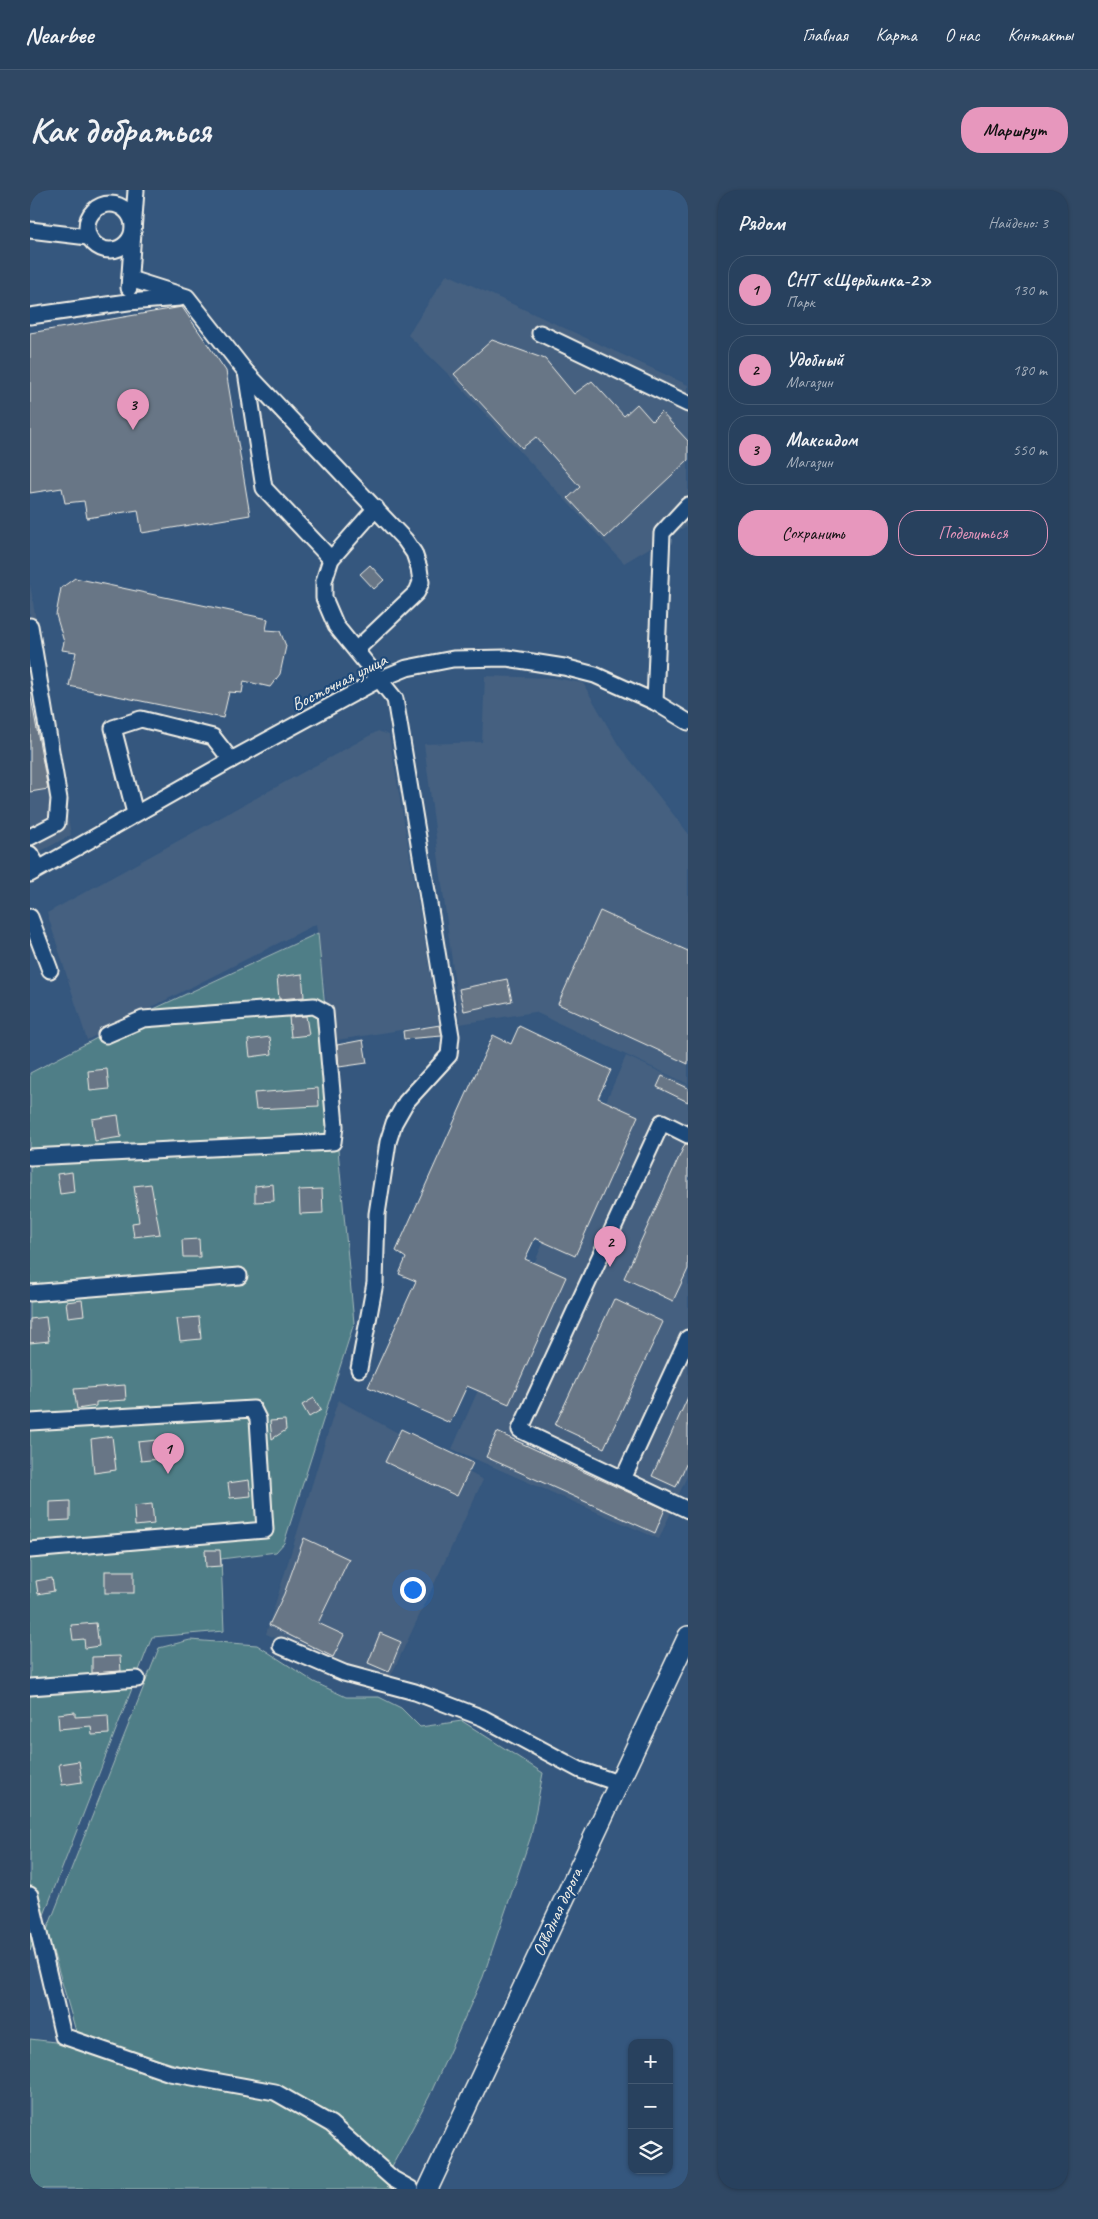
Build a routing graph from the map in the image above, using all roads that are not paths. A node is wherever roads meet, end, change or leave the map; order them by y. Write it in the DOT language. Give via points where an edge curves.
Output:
graph roads {
  1 [pos="136,190"];
  2 [pos="30,230"];
  3 [pos="133,230"];
  4 [pos="88,236"];
  5 [pos="130,278"];
  6 [pos="187,297"];
  7 [pos="128,302"];
  8 [pos="30,316"];
  9 [pos="540,333"];
  10 [pos="246,372"];
  11 [pos="688,404"];
  12 [pos="688,505"];
  13 [pos="376,508"];
  14 [pos="331,559"];
  15 [pos="30,626"];
  16 [pos="356,650"];
  17 [pos="380,679"];
  18 [pos="655,702"];
  19 [pos="688,722"];
  20 [pos="231,760"];
  21 [pos="136,813"];
  22 [pos="30,837"];
  23 [pos="30,854"];
  24 [pos="35,871"];
  25 [pos="30,917"];
  26 [pos="50,970"];
  27 [pos="106,1035"];
  28 [pos="688,1135"];
  29 [pos="30,1157"];
  30 [pos="239,1276"];
  31 [pos="30,1293"];
  32 [pos="688,1338"];
  33 [pos="359,1369"];
  34 [pos="30,1422"];
  35 [pos="623,1479"];
  36 [pos="688,1510"];
  37 [pos="30,1550"];
  38 [pos="688,1636"];
  39 [pos="281,1646"];
  40 [pos="137,1679"];
  41 [pos="30,1687"];
  42 [pos="618,1783"];
  43 [pos="30,1894"];
  44 [pos="411,2189"];
  45 [pos="428,2189"];
  1 -- 3 [label="street"];
  2 -- 4 [label="street"];
  3 -- 4 [label="street" via="121,249 108,251 95,246"];
  3 -- 4 [label="street" via="132,217 126,208 104,204 90,212 86,223"];
  3 -- 5 [label="street"];
  5 -- 6 [label="street"];
  5 -- 7 [label="street"];
  6 -- 7 [label="street"];
  6 -- 10 [label="street"];
  7 -- 8 [label="street"];
  9 -- 11 [label="street"];
  10 -- 13 [label="street"];
  10 -- 14 [label="street" via="264,488"];
  12 -- 18 [label="street" via="662,533"];
  13 -- 14 [label="street"];
  13 -- 16 [label="street" via="414,553 421,582 418,592"];
  14 -- 16 [label="street" via="324,581 324,598 336,626"];
  15 -- 22 [label="street" via="59,798 57,823"];
  16 -- 17 [label="street"];
  17 -- 18 [label="street, Восточная улица" via="407,668 453,659 506,658 595,675"];
  17 -- 20 [label="street, Восточная улица"];
  17 -- 33 [label="street" via="395,699 451,1036 449,1055 406,1102 388,1142 377,1214 375,1283"];
  18 -- 19 [label="street, Восточная улица"];
  20 -- 21 [label="street, Восточная улица"];
  20 -- 21 [label="street" via="213,737 140,719 113,728"];
  21 -- 24 [label="street, Восточная улица"];
  23 -- 24 [label="street"];
  25 -- 26 [label="street"];
  27 -- 29 [label="street" via="142,1019 314,1006 325,1012 335,1126 333,1142"];
  28 -- 35 [label="street" via="662,1122 520,1430"];
  30 -- 31 [label="street"];
  32 -- 35 [label="street"];
  34 -- 37 [label="street" via="253,1409 258,1419 265,1530"];
  35 -- 36 [label="street"];
  38 -- 42 [label="main road, Обводная дорога"];
  39 -- 42 [label="street" via="344,1673 415,1692 483,1718 580,1770"];
  40 -- 41 [label="street"];
  42 -- 45 [label="main road, Обводная дорога"];
  43 -- 44 [label="street" via="63,2036 170,2073 275,2092 331,2124 393,2179"];
}
